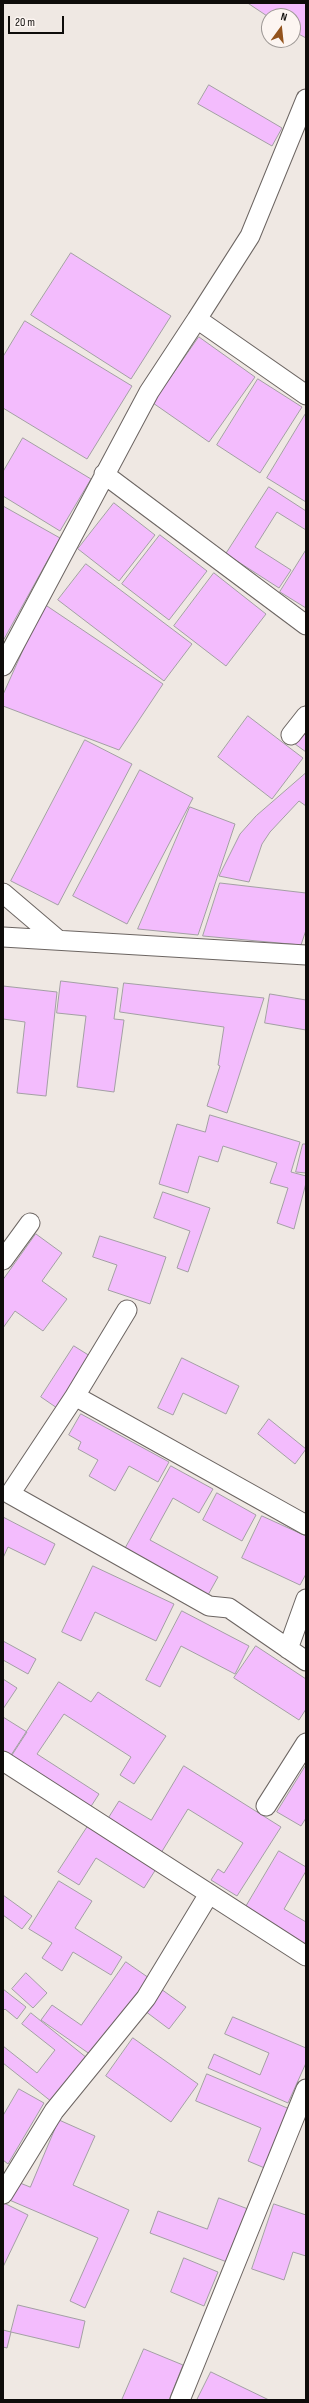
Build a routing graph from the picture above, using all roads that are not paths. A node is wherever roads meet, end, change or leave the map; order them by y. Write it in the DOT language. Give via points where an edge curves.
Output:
graph roads {
  1 [pos="306,98"];
  2 [pos="197,319"];
  3 [pos="306,395"];
  4 [pos="104,474"];
  5 [pos="306,625"];
  6 [pos="3,666"];
  7 [pos="306,716"];
  8 [pos="291,735"];
  9 [pos="3,893"];
  10 [pos="3,937"];
  11 [pos="56,939"];
  12 [pos="306,955"];
  13 [pos="30,1223"];
  14 [pos="3,1260"];
  15 [pos="127,1310"];
  16 [pos="75,1396"];
  17 [pos="5,1492"];
  18 [pos="306,1525"];
  19 [pos="306,1599"];
  20 [pos="288,1649"];
  21 [pos="306,1661"];
  22 [pos="306,1743"];
  23 [pos="3,1761"];
  24 [pos="266,1806"];
  25 [pos="209,1894"];
  26 [pos="306,1956"];
  27 [pos="306,2089"];
  28 [pos="3,2194"];
  29 [pos="180,2400"];
  1 -- 2 [label="street" via="250,236"];
  2 -- 3 [label="street"];
  2 -- 4 [label="street" via="148,392"];
  4 -- 5 [label="street"];
  4 -- 6 [label="street"];
  7 -- 8 [label="street"];
  9 -- 11 [label="street"];
  10 -- 11 [label="street"];
  11 -- 12 [label="street"];
  13 -- 14 [label="street"];
  15 -- 16 [label="street"];
  16 -- 17 [label="street"];
  16 -- 18 [label="street"];
  17 -- 20 [label="street" via="209,1606 229,1608"];
  19 -- 20 [label="street"];
  20 -- 21 [label="street"];
  22 -- 24 [label="street"];
  23 -- 25 [label="street"];
  25 -- 26 [label="street"];
  25 -- 28 [label="street" via="146,1998 54,2111"];
  27 -- 29 [label="street"];
}
